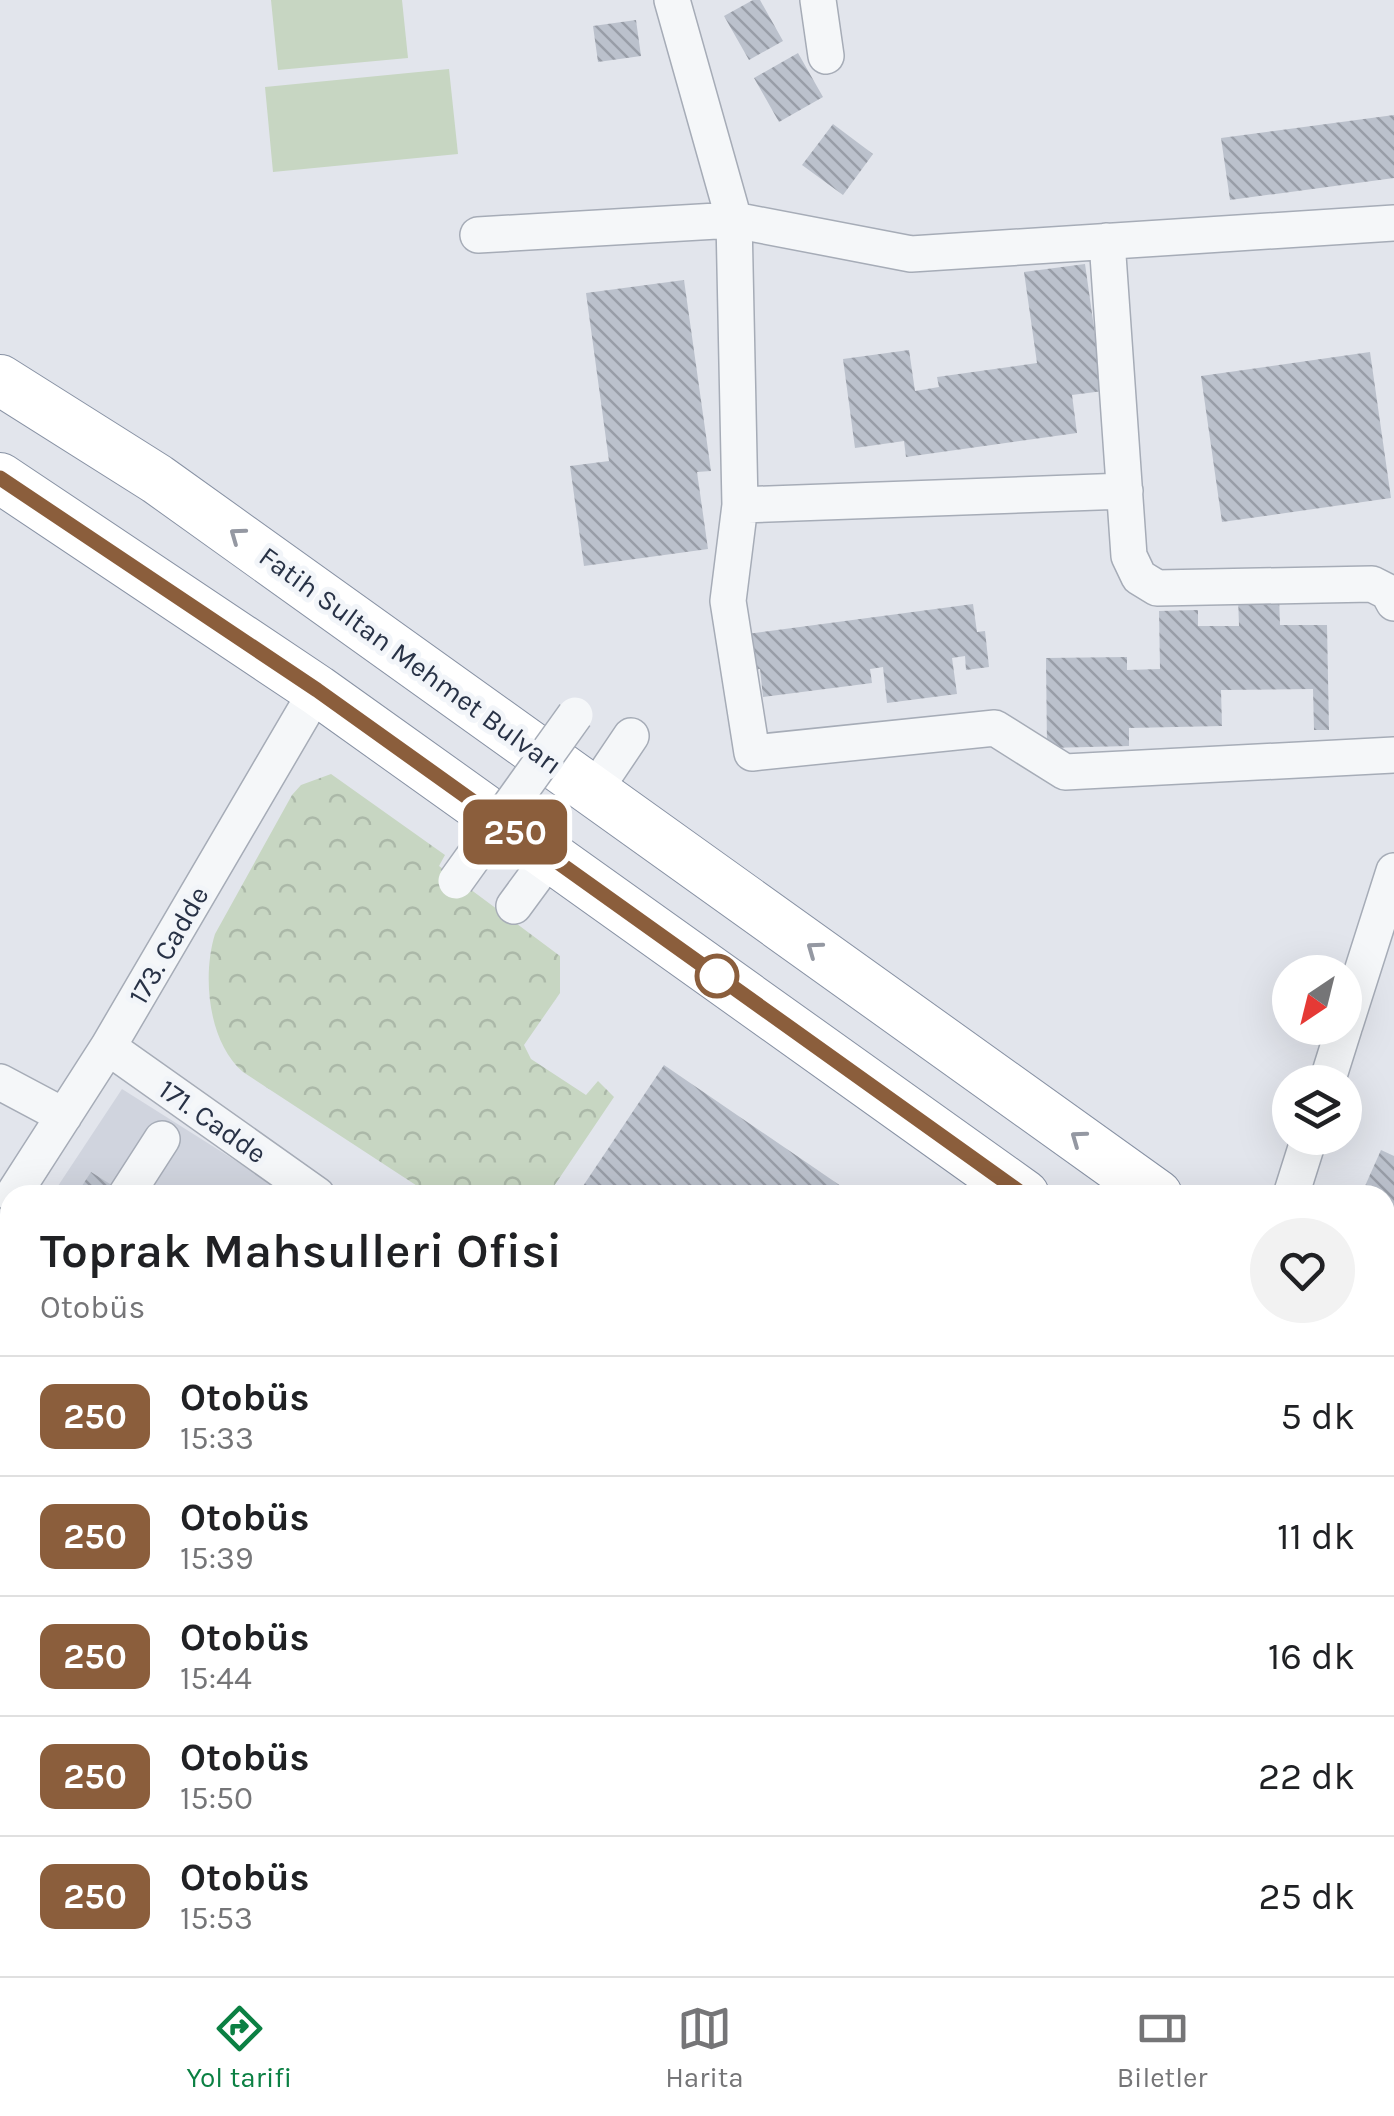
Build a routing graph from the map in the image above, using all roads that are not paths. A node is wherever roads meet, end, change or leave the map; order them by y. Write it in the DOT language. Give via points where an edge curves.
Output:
graph roads {
  1 [pos="672,0"];
  2 [pos="818,0"];
  3 [pos="826,56"];
  4 [pos="734,220"];
  5 [pos="1394,223"];
  6 [pos="478,235"];
  7 [pos="1107,241"];
  8 [pos="0,380"];
  9 [pos="0,478"];
  10 [pos="1125,492"];
  11 [pos="740,505"];
  12 [pos="1394,603"];
  13 [pos="317,690"];
  14 [pos="575,715"];
  15 [pos="631,736"];
  16 [pos="1394,755"];
  17 [pos="594,791"];
  18 [pos="550,857"];
  19 [pos="1394,871"];
  20 [pos="456,881"];
  21 [pos="514,906"];
  22 [pos="1362,972"];
  23 [pos="108,1047"];
  24 [pos="0,1082"];
  25 [pos="64,1116"];
  26 [pos="162,1139"];
  27 [pos="1304,1155"];
  28 [pos="19,1185"];
  29 [pos="132,1185"];
  30 [pos="303,1185"];
  31 [pos="1010,1185"];
  32 [pos="1143,1185"];
  33 [pos="1294,1185"];
  1 -- 4 [label="street"];
  2 -- 3 [label="street"];
  4 -- 6 [label="street"];
  4 -- 7 [label="street" via="911,254"];
  4 -- 11 [label="street"];
  5 -- 7 [label="street"];
  7 -- 10 [label="street"];
  17 -- 8 [label="highway, Fatih Sultan Mehmet Bulvarı, one-way" via="158,478"];
  9 -- 13 [label="highway"];
  10 -- 11 [label="street"];
  10 -- 12 [label="street" via="1129,556 1138,578 1158,588 1372,584"];
  11 -- 16 [label="street" via="728,601 752,753 996,728 1065,772"];
  13 -- 18 [label="highway"];
  13 -- 23 [label="street, 173. Cadde"];
  14 -- 20 [label="street, bridge"];
  15 -- 17 [label="street"];
  32 -- 17 [label="highway, Fatih Sultan Mehmet Bulvarı, one-way"];
  18 -- 21 [label="street"];
  18 -- 31 [label="highway"];
  19 -- 22 [label="street"];
  23 -- 25 [label="street, 173. Cadde"];
  23 -- 30 [label="street, 171. Cadde"];
  24 -- 25 [label="street"];
  25 -- 28 [label="street, 173. Cadde"];
  26 -- 29 [label="street"];
  27 -- 33 [label="street"];
}
